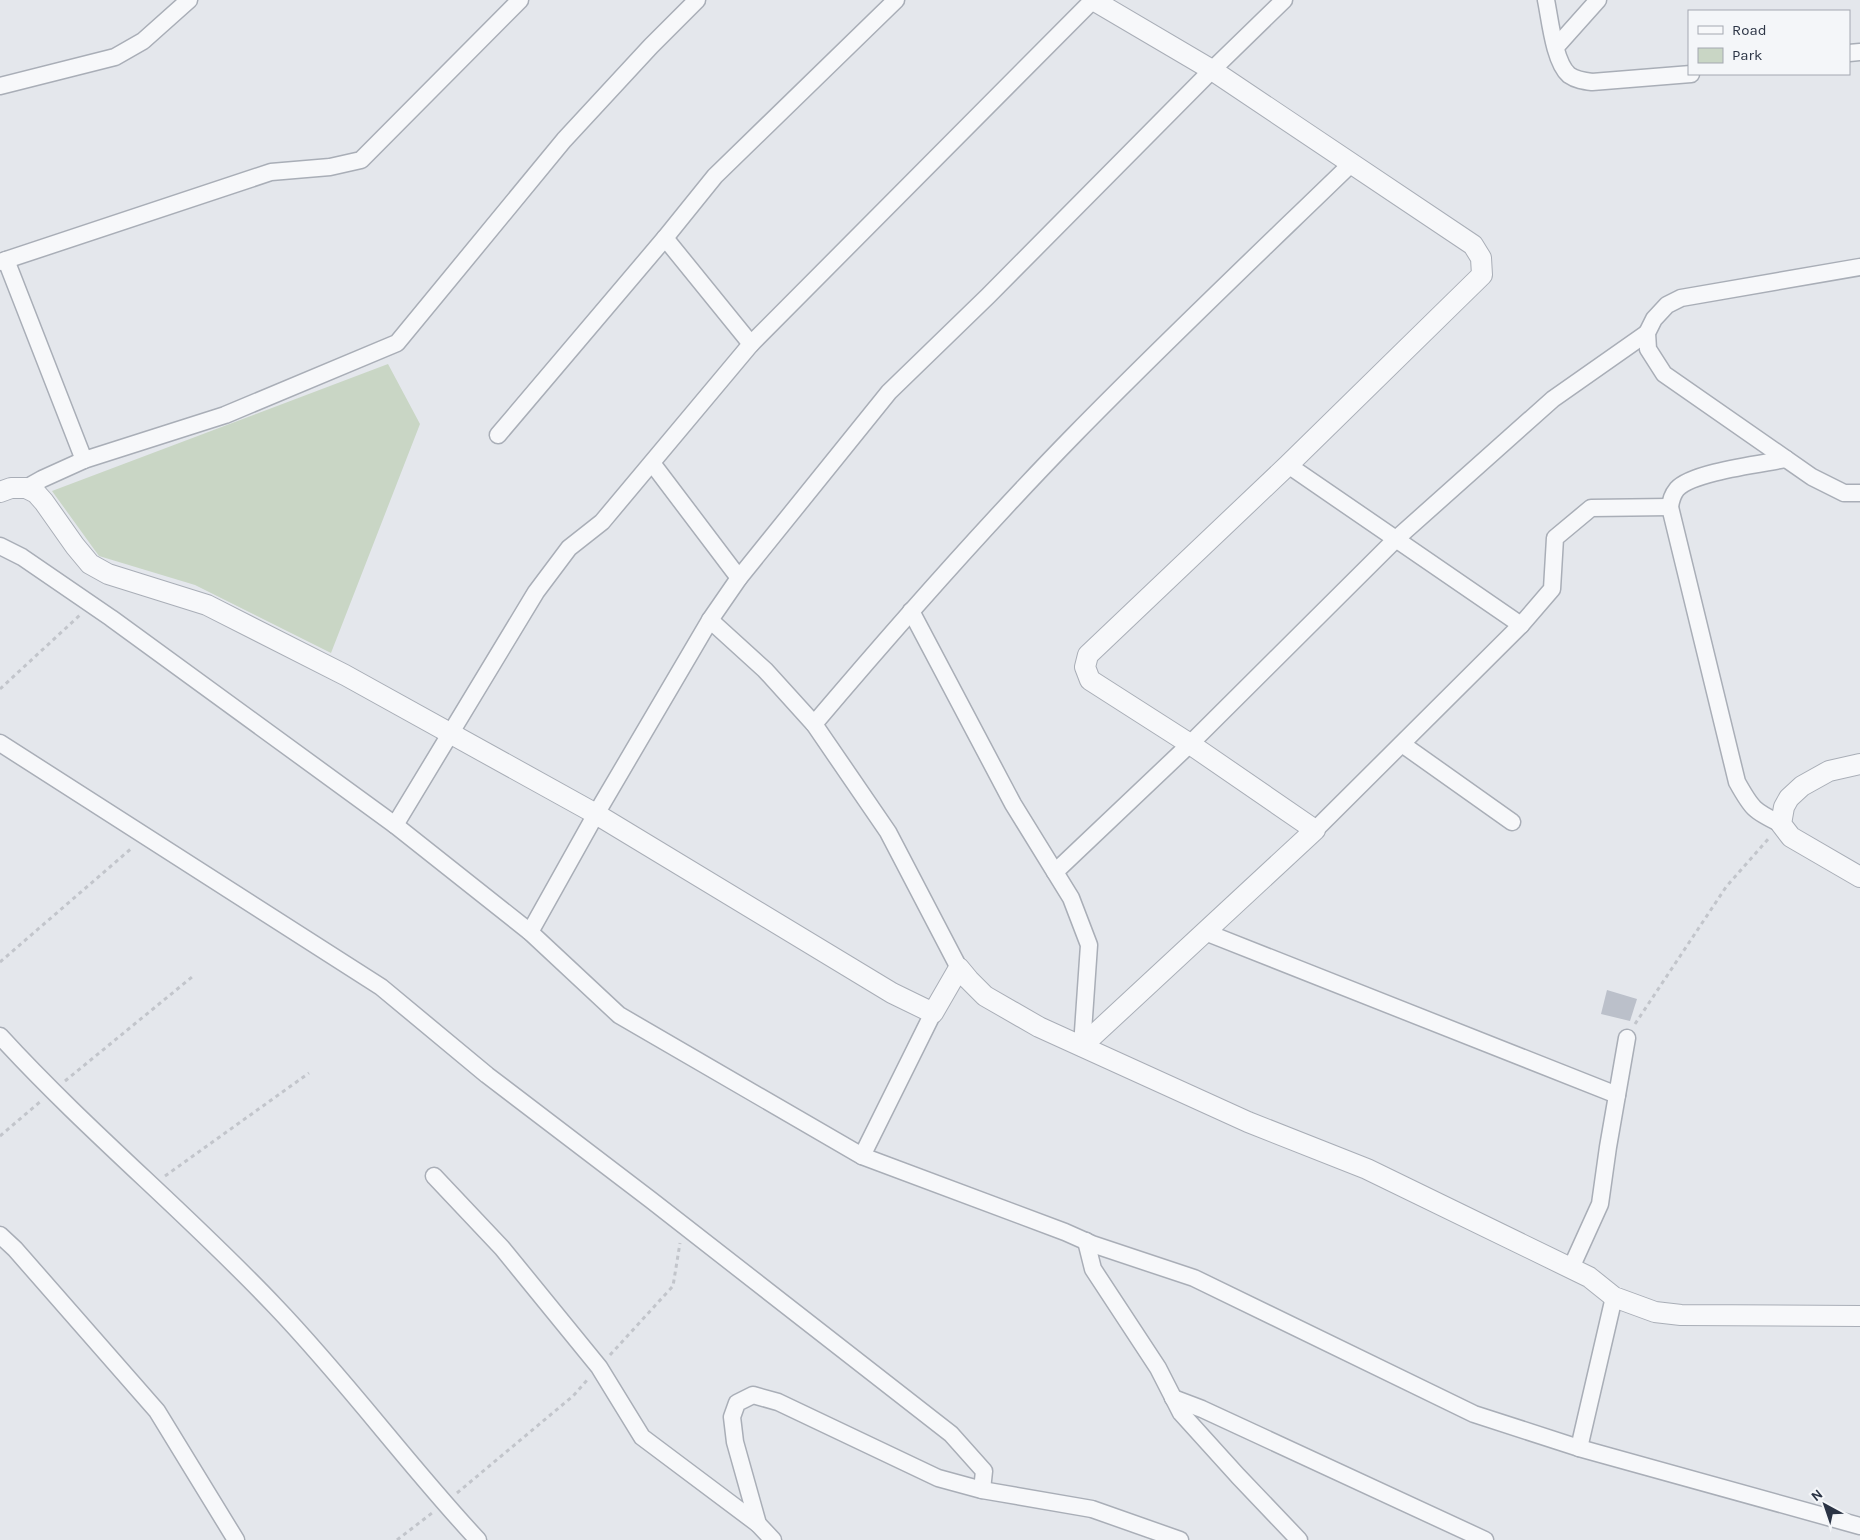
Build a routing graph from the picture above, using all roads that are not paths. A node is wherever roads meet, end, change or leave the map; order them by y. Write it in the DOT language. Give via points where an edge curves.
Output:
graph roads {
  1 [pos="189,0"];
  2 [pos="520,0"];
  3 [pos="698,0"];
  4 [pos="896,0"];
  5 [pos="1093,0"];
  6 [pos="1284,0"];
  7 [pos="1546,0"];
  8 [pos="1598,0"];
  9 [pos="1556,47"];
  10 [pos="1212,70"];
  11 [pos="1688,74"];
  12 [pos="0,86"];
  13 [pos="1351,164"];
  14 [pos="665,238"];
  15 [pos="3,261"];
  16 [pos="1860,268"];
  17 [pos="1647,333"];
  18 [pos="751,344"];
  19 [pos="498,435"];
  20 [pos="1786,459"];
  21 [pos="84,460"];
  22 [pos="652,463"];
  23 [pos="1288,465"];
  24 [pos="26,488"];
  25 [pos="0,492"];
  26 [pos="1860,494"];
  27 [pos="1670,507"];
  28 [pos="1396,539"];
  29 [pos="0,546"];
  30 [pos="739,578"];
  31 [pos="911,611"];
  32 [pos="710,620"];
  33 [pos="1521,625"];
  34 [pos="814,724"];
  35 [pos="451,733"];
  36 [pos="0,743"];
  37 [pos="1190,744"];
  38 [pos="1402,744"];
  39 [pos="1860,764"];
  40 [pos="596,814"];
  41 [pos="1512,822"];
  42 [pos="1781,824"];
  43 [pos="395,825"];
  44 [pos="1315,830"];
  45 [pos="1055,872"];
  46 [pos="1860,877"];
  47 [pos="530,932"];
  48 [pos="1205,932"];
  49 [pos="959,968"];
  50 [pos="932,1013"];
  51 [pos="0,1036"];
  52 [pos="1626,1038"];
  53 [pos="1082,1046"];
  54 [pos="1617,1095"];
  55 [pos="862,1156"];
  56 [pos="434,1176"];
  57 [pos="0,1235"];
  58 [pos="1086,1241"];
  59 [pos="1571,1268"];
  60 [pos="1614,1297"];
  61 [pos="1860,1316"];
  62 [pos="1173,1398"];
  63 [pos="1579,1448"];
  64 [pos="982,1490"];
  65 [pos="758,1524"];
  66 [pos="1860,1526"];
  67 [pos="1296,1539"];
  68 [pos="236,1540"];
  69 [pos="478,1540"];
  70 [pos="773,1540"];
  71 [pos="1180,1540"];
  72 [pos="1485,1540"];
  1 -- 12 [label="street" via="143,41 115,56"];
  2 -- 15 [label="street" via="361,160 330,167 271,172"];
  3 -- 21 [label="street" via="650,46 564,140 397,343 225,415"];
  4 -- 14 [label="street" via="715,176"];
  5 -- 10 [label="street"];
  5 -- 18 [label="street"];
  6 -- 10 [label="street"];
  7 -- 9 [label="street"];
  8 -- 9 [label="street"];
  9 -- 11 [label="street" via="1562,66 1580,80 1592,82"];
  10 -- 13 [label="street"];
  10 -- 30 [label="street" via="889,392"];
  13 -- 23 [label="street" via="1473,245 1481,258 1482,275"];
  13 -- 31 [label="street" via="1073,436"];
  14 -- 18 [label="street"];
  14 -- 19 [label="street"];
  15 -- 21 [label="street"];
  16 -- 17 [label="street" via="1681,298 1654,319"];
  17 -- 20 [label="street" via="1648,349 1664,374"];
  17 -- 28 [label="street" via="1553,399"];
  18 -- 22 [label="street"];
  20 -- 26 [label="street" via="1812,477 1844,492"];
  20 -- 27 [label="street" via="1694,478 1677,488 1671,497"];
  21 -- 24 [label="street"];
  22 -- 30 [label="street"];
  22 -- 35 [label="street" via="602,522 569,548 536,592"];
  23 -- 28 [label="street"];
  23 -- 37 [label="street" via="1088,654 1085,667 1090,680"];
  24 -- 25 [label="street"];
  24 -- 35 [label="street" via="44,502 90,564 108,574 207,604"];
  27 -- 33 [label="street" via="1591,508 1556,538 1552,589"];
  27 -- 42 [label="street" via="1737,782 1756,812"];
  28 -- 33 [label="street"];
  28 -- 37 [label="street"];
  29 -- 43 [label="street" via="22,557 91,604"];
  30 -- 32 [label="street"];
  31 -- 34 [label="street"];
  31 -- 45 [label="street" via="1013,804"];
  32 -- 34 [label="street" via="765,670"];
  32 -- 40 [label="street"];
  33 -- 38 [label="street"];
  34 -- 49 [label="street" via="888,832"];
  35 -- 40 [label="street"];
  35 -- 43 [label="street"];
  36 -- 64 [label="street" via="381,988 487,1075 951,1434 984,1471"];
  37 -- 44 [label="street"];
  37 -- 45 [label="street"];
  38 -- 41 [label="street"];
  38 -- 44 [label="street"];
  39 -- 42 [label="street" via="1829,771 1802,786 1788,798"];
  40 -- 47 [label="street"];
  40 -- 50 [label="street" via="892,993"];
  42 -- 46 [label="street" via="1791,837"];
  43 -- 47 [label="street"];
  44 -- 48 [label="street"];
  45 -- 53 [label="street" via="1071,898 1089,945"];
  47 -- 55 [label="street" via="619,1015"];
  48 -- 53 [label="street"];
  48 -- 54 [label="street"];
  49 -- 50 [label="street"];
  49 -- 53 [label="street" via="985,996"];
  50 -- 55 [label="street"];
  51 -- 69 [label="street" via="282,1313"];
  52 -- 54 [label="street"];
  53 -- 59 [label="street" via="1248,1122 1367,1169"];
  54 -- 59 [label="street" via="1600,1204"];
  55 -- 58 [label="street"];
  56 -- 65 [label="street" via="502,1248 599,1367 642,1437"];
  57 -- 68 [label="street" via="157,1411"];
  58 -- 62 [label="street" via="1093,1268 1158,1368"];
  58 -- 63 [label="street" via="1194,1278 1474,1414"];
  59 -- 60 [label="street" via="1589,1277"];
  60 -- 61 [label="street" via="1655,1312 1681,1316"];
  60 -- 63 [label="street"];
  62 -- 67 [label="street" via="1185,1418"];
  62 -- 72 [label="street"];
  63 -- 66 [label="street"];
  64 -- 65 [label="street" via="938,1478 778,1402 753,1395 736,1403 732,1417 735,1442"];
  64 -- 71 [label="street" via="1092,1508"];
  65 -- 70 [label="street"];
}
